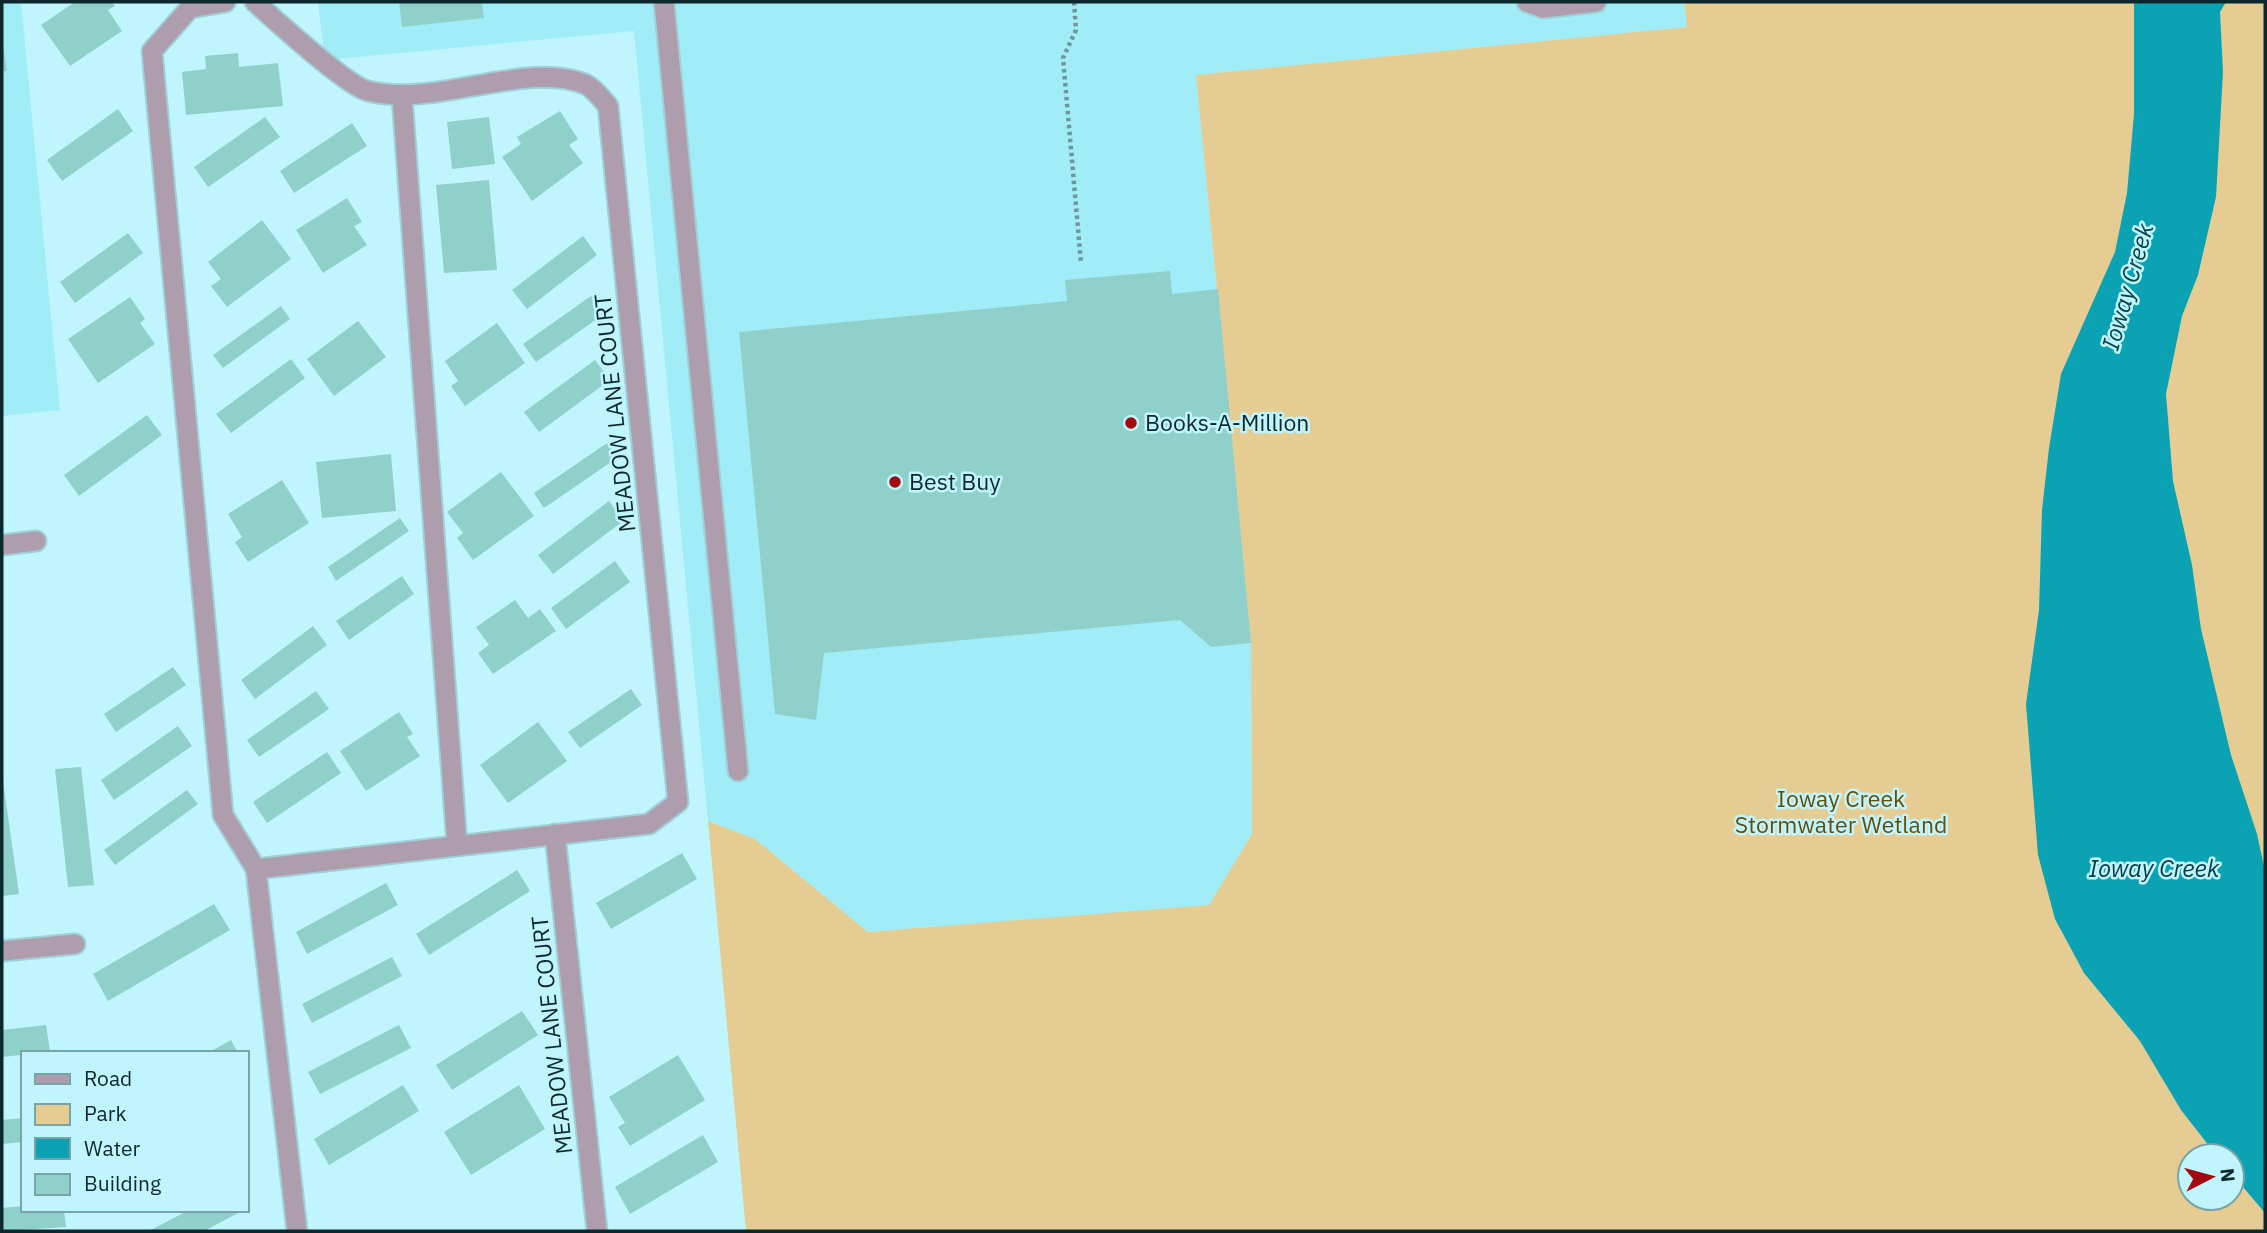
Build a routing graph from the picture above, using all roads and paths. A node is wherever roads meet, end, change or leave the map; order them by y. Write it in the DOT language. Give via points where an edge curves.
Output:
graph roads {
  1 [pos="225,2"];
  2 [pos="255,2"];
  3 [pos="664,2"];
  4 [pos="1074,2"];
  5 [pos="1527,2"];
  6 [pos="1592,3"];
  7 [pos="402,97"];
  8 [pos="1081,262"];
  9 [pos="36,541"];
  10 [pos="2,545"];
  11 [pos="737,771"];
  12 [pos="555,834"];
  13 [pos="457,845"];
  14 [pos="256,869"];
  15 [pos="75,944"];
  16 [pos="2,951"];
  17 [pos="297,1231"];
  18 [pos="597,1231"];
  1 -- 14 [label="street" via="190,8 152,51 223,815"];
  2 -- 7 [label="street, MEADOW LANE COURT" via="365,91"];
  3 -- 11 [label="street"];
  4 -- 8 [label="path" via="1076,30 1063,58"];
  5 -- 6 [label="street" via="1543,8"];
  7 -- 12 [label="street, MEADOW LANE COURT" via="555,76 588,85 608,106 678,803 649,824"];
  7 -- 13 [label="street"];
  9 -- 10 [label="street"];
  12 -- 13 [label="street, MEADOW LANE COURT"];
  12 -- 18 [label="street, MEADOW LANE COURT"];
  13 -- 14 [label="street, MEADOW LANE COURT"];
  14 -- 17 [label="street"];
  15 -- 16 [label="street"];
}
